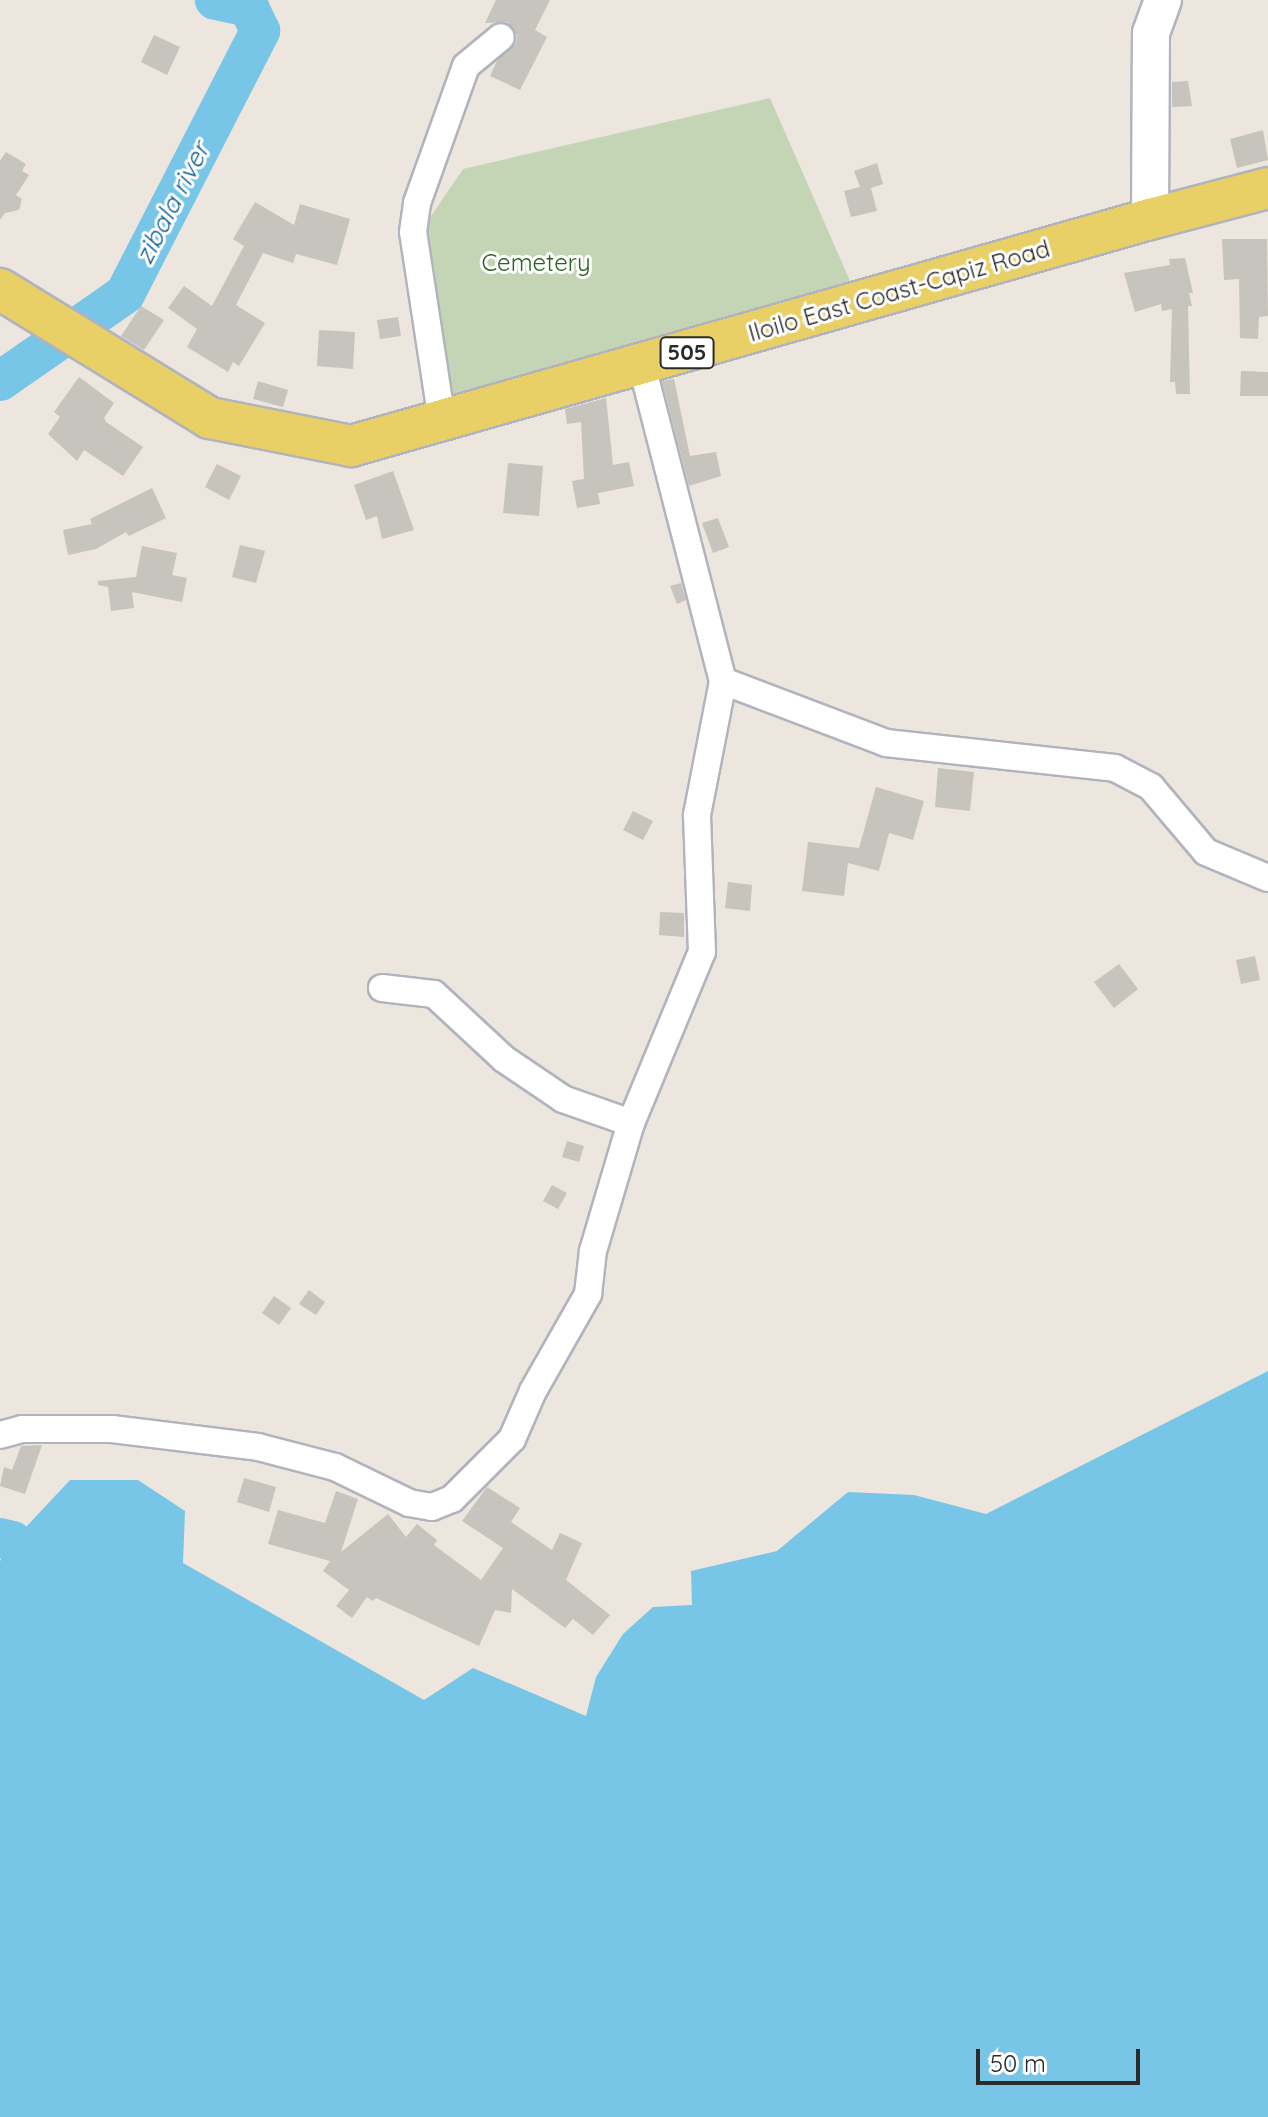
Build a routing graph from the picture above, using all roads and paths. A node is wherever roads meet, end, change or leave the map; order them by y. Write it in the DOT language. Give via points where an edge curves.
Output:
graph roads {
  1 [pos="1163,0"];
  2 [pos="501,37"];
  3 [pos="1268,188"];
  4 [pos="1150,219"];
  5 [pos="11,296"];
  6 [pos="642,366"];
  7 [pos="442,421"];
  8 [pos="723,681"];
  9 [pos="1268,878"];
  10 [pos="382,988"];
  11 [pos="631,1123"];
  12 [pos="0,1435"];
  1 -- 4 [label="street" via="1151,33"];
  2 -- 7 [label="street" via="466,66 417,203 413,232"];
  3 -- 4 [label="main road, Iloilo East Coast-Capiz Road / 505"];
  4 -- 6 [label="main road, Iloilo East Coast-Capiz Road / 505"];
  5 -- 7 [label="main road, Iloilo East Coast-Capiz Road / 505" via="210,418 351,446"];
  6 -- 7 [label="main road, Iloilo East Coast-Capiz Road / 505"];
  6 -- 8 [label="street"];
  8 -- 9 [label="street" via="886,743 1115,768 1151,787 1206,852"];
  8 -- 11 [label="street" via="697,815 702,952"];
  10 -- 11 [label="street" via="434,994 504,1059 563,1099"];
  11 -- 12 [label="street" via="593,1251 588,1294 512,1439 452,1499 432,1507 409,1503 335,1467 258,1447 112,1429 22,1429"];
}
